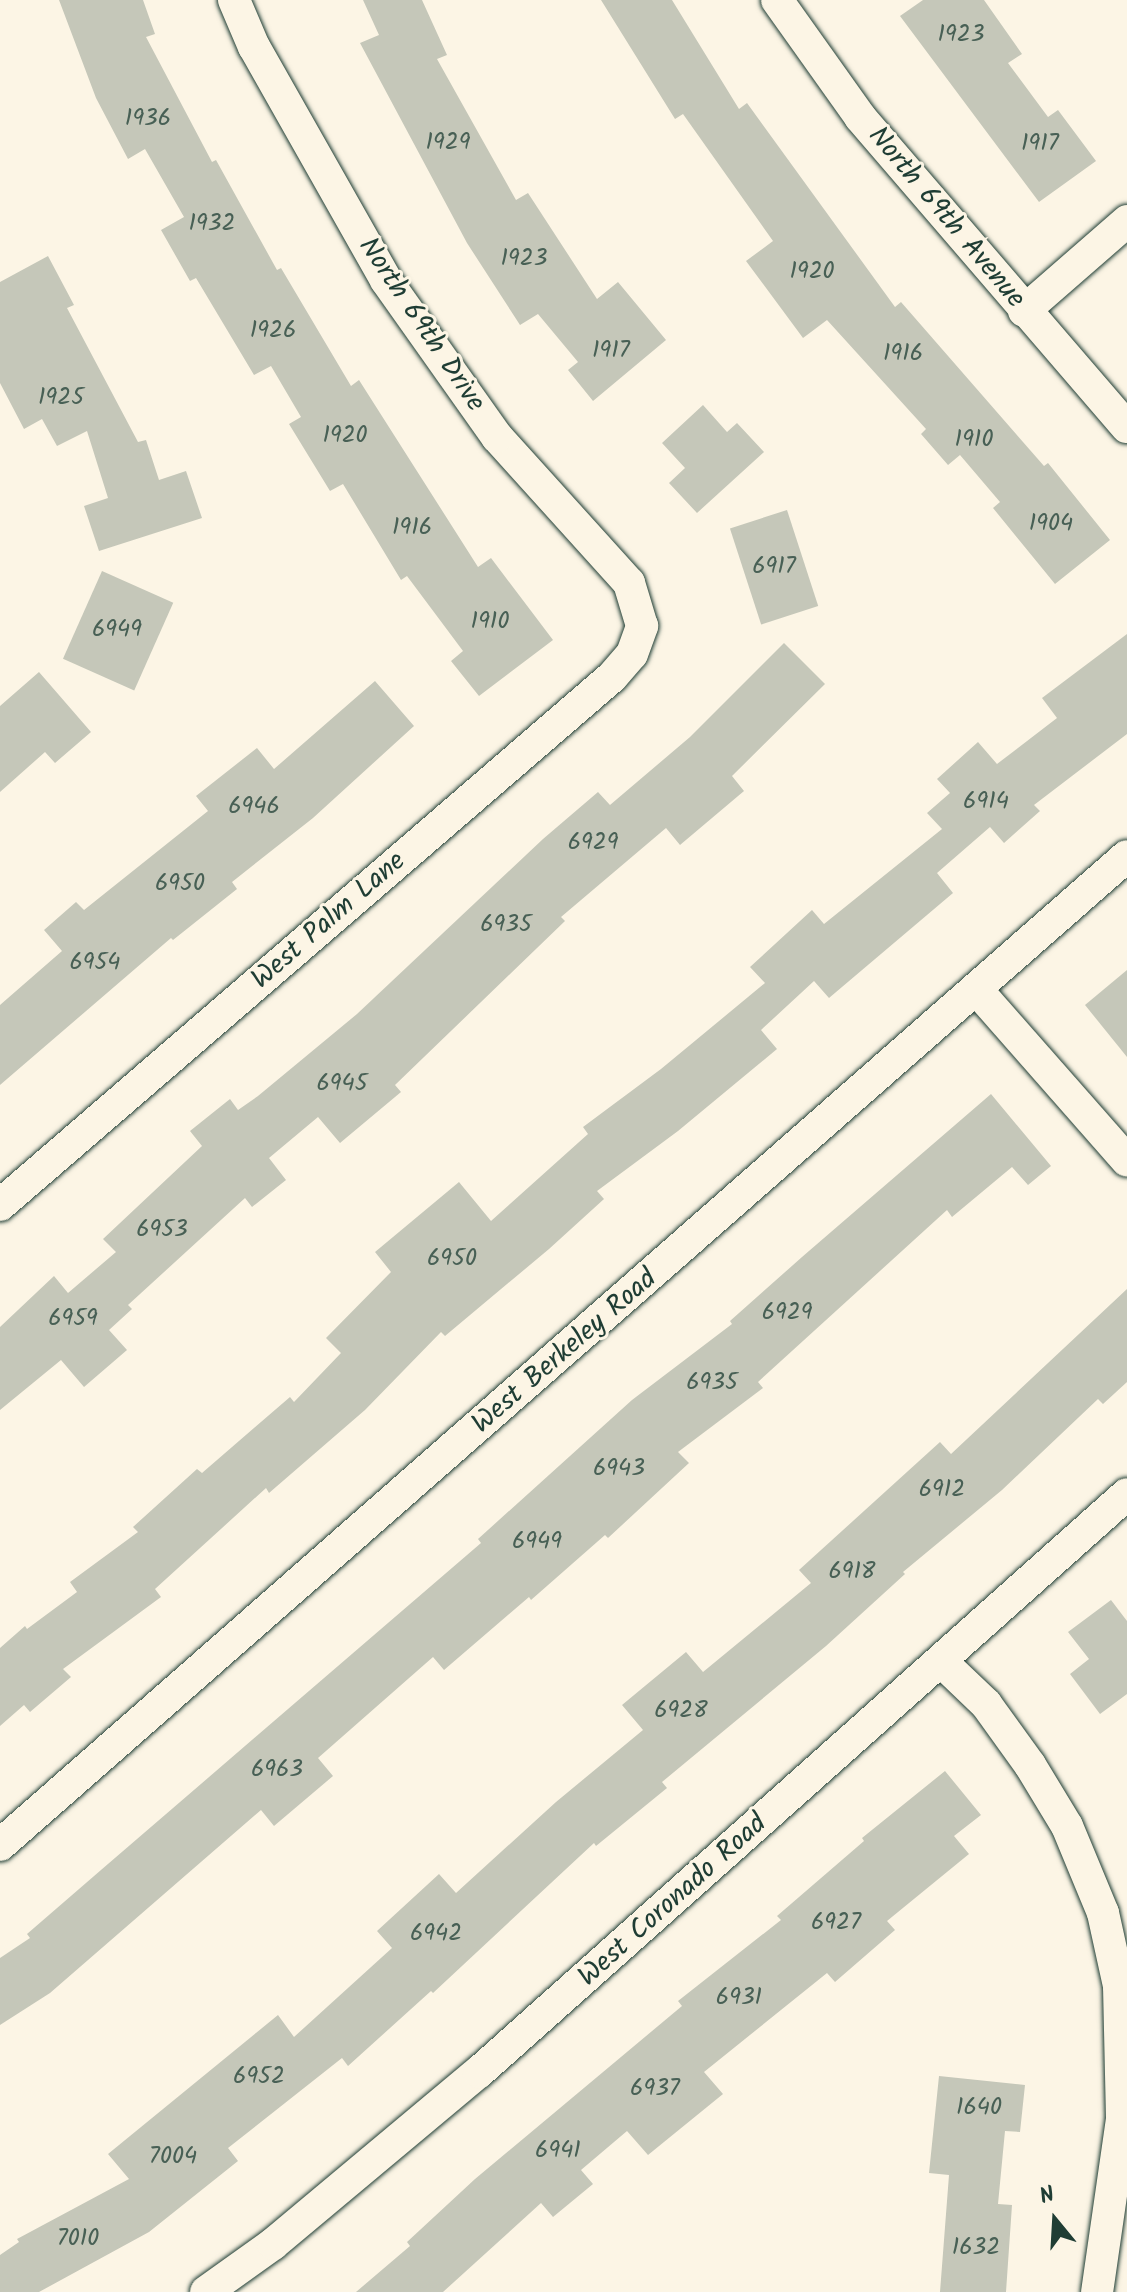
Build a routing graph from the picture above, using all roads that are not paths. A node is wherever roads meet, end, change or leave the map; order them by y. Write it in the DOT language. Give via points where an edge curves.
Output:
graph roads {
  1 [pos="234,0"];
  2 [pos="777,0"];
  3 [pos="1127,221"];
  4 [pos="1024,311"];
  5 [pos="1127,427"];
  6 [pos="642,626"];
  7 [pos="1127,856"];
  8 [pos="977,990"];
  9 [pos="1127,1161"];
  10 [pos="0,1205"];
  11 [pos="1127,1494"];
  12 [pos="942,1662"];
  13 [pos="0,1845"];
  14 [pos="206,2292"];
  15 [pos="1097,2292"];
  1 -- 6 [label="street, North 69th Drive" via="254,47 386,280 497,437 629,583"];
  2 -- 4 [label="street, North 69th Avenue" via="860,117"];
  3 -- 4 [label="street"];
  4 -- 5 [label="street, North 69th Avenue"];
  6 -- 10 [label="street, West Palm Lane" via="632,654 612,677"];
  7 -- 8 [label="street, West Berkeley Road"];
  8 -- 9 [label="street"];
  8 -- 13 [label="street, West Berkeley Road"];
  11 -- 12 [label="street, West Coronado Road"];
  12 -- 14 [label="street, West Coronado Road" via="479,2072 273,2244"];
  12 -- 15 [label="street" via="986,1704 1030,1765 1067,1826 1103,1913 1119,1986 1122,2119"];
}
